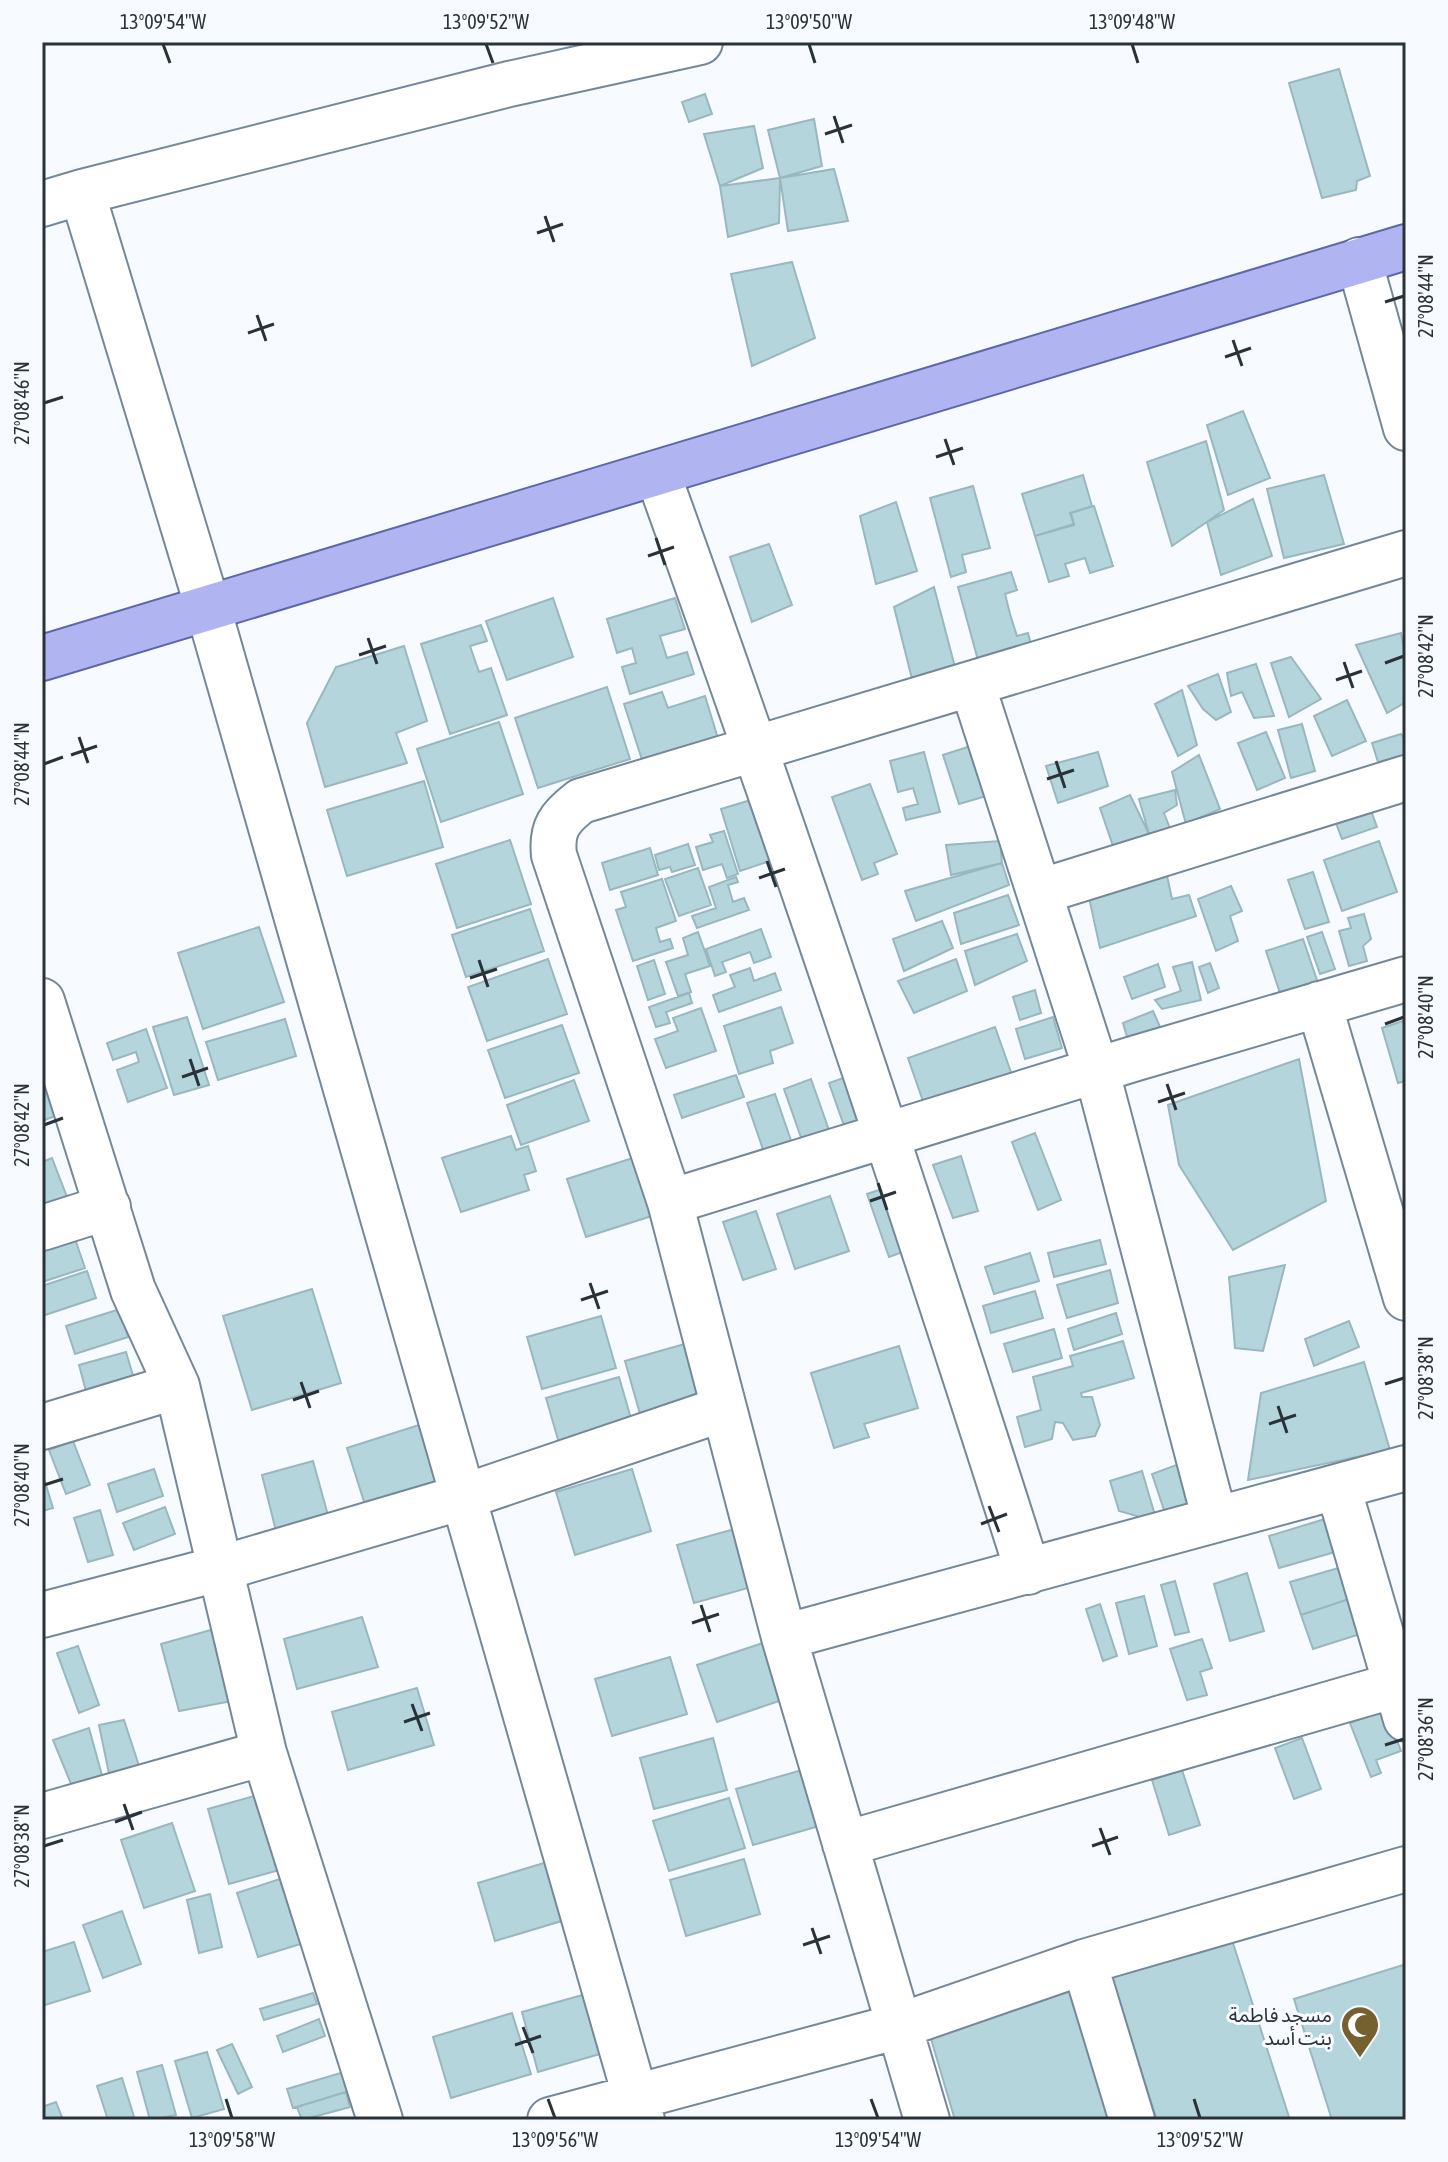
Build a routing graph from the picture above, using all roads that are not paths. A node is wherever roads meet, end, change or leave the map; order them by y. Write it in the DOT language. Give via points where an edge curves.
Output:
graph roads {
  1 [pos="700,42"];
  2 [pos="62,198"];
  3 [pos="1406,247"];
  4 [pos="1359,260"];
  5 [pos="1406,428"];
  6 [pos="658,475"];
  7 [pos="1406,553"];
  8 [pos="208,608"];
  9 [pos="42,658"];
  10 [pos="972,684"];
  11 [pos="757,749"];
  12 [pos="1406,778"];
  13 [pos="1039,892"];
  14 [pos="1406,979"];
  15 [pos="42,1001"];
  16 [pos="1319,1004"];
  17 [pos="1097,1072"];
  18 [pos="889,1136"];
  19 [pos="670,1202"];
  20 [pos="108,1207"];
  21 [pos="42,1228"];
  22 [pos="1406,1298"];
  23 [pos="177,1386"];
  24 [pos="723,1409"];
  25 [pos="42,1427"];
  26 [pos="1406,1468"];
  27 [pos="1338,1487"];
  28 [pos="463,1497"];
  29 [pos="1215,1520"];
  30 [pos="222,1568"];
  31 [pos="1028,1572"];
  32 [pos="42,1615"];
  33 [pos="784,1637"];
  34 [pos="1403,1695"];
  35 [pos="264,1753"];
  36 [pos="42,1816"];
  37 [pos="845,1844"];
  38 [pos="1406,1869"];
  39 [pos="1084,1962"];
  40 [pos="899,2026"];
  41 [pos="639,2108"];
  42 [pos="380,2120"];
  43 [pos="550,2120"];
  44 [pos="927,2120"];
  45 [pos="1132,2120"];
  1 -- 2 [label="street" via="509,84"];
  2 -- 8 [label="street"];
  3 -- 4 [label="main road"];
  4 -- 5 [label="street"];
  4 -- 6 [label="main road"];
  6 -- 8 [label="main road"];
  6 -- 11 [label="street"];
  7 -- 10 [label="street"];
  8 -- 9 [label="main road"];
  8 -- 28 [label="street"];
  10 -- 11 [label="street"];
  10 -- 13 [label="street"];
  11 -- 18 [label="street"];
  11 -- 19 [label="street" via="581,801 561,815 552,835 554,855"];
  12 -- 13 [label="street"];
  13 -- 17 [label="street"];
  14 -- 16 [label="street"];
  15 -- 20 [label="street"];
  16 -- 17 [label="street"];
  16 -- 22 [label="street"];
  17 -- 18 [label="street"];
  17 -- 29 [label="street"];
  18 -- 19 [label="street"];
  18 -- 31 [label="street"];
  19 -- 24 [label="street"];
  20 -- 21 [label="street"];
  20 -- 23 [label="street" via="133,1290"];
  23 -- 25 [label="street"];
  23 -- 30 [label="street"];
  24 -- 28 [label="street"];
  24 -- 33 [label="street"];
  26 -- 27 [label="street"];
  27 -- 29 [label="street"];
  27 -- 34 [label="street"];
  28 -- 30 [label="street"];
  28 -- 41 [label="street"];
  29 -- 31 [label="street"];
  30 -- 32 [label="street"];
  30 -- 35 [label="street"];
  31 -- 33 [label="street"];
  33 -- 37 [label="street"];
  34 -- 37 [label="street"];
  35 -- 36 [label="street"];
  35 -- 42 [label="street"];
  37 -- 40 [label="street"];
  38 -- 39 [label="street"];
  39 -- 40 [label="street"];
  39 -- 45 [label="street"];
  40 -- 41 [label="street"];
  40 -- 44 [label="street"];
  41 -- 43 [label="street"];
}
